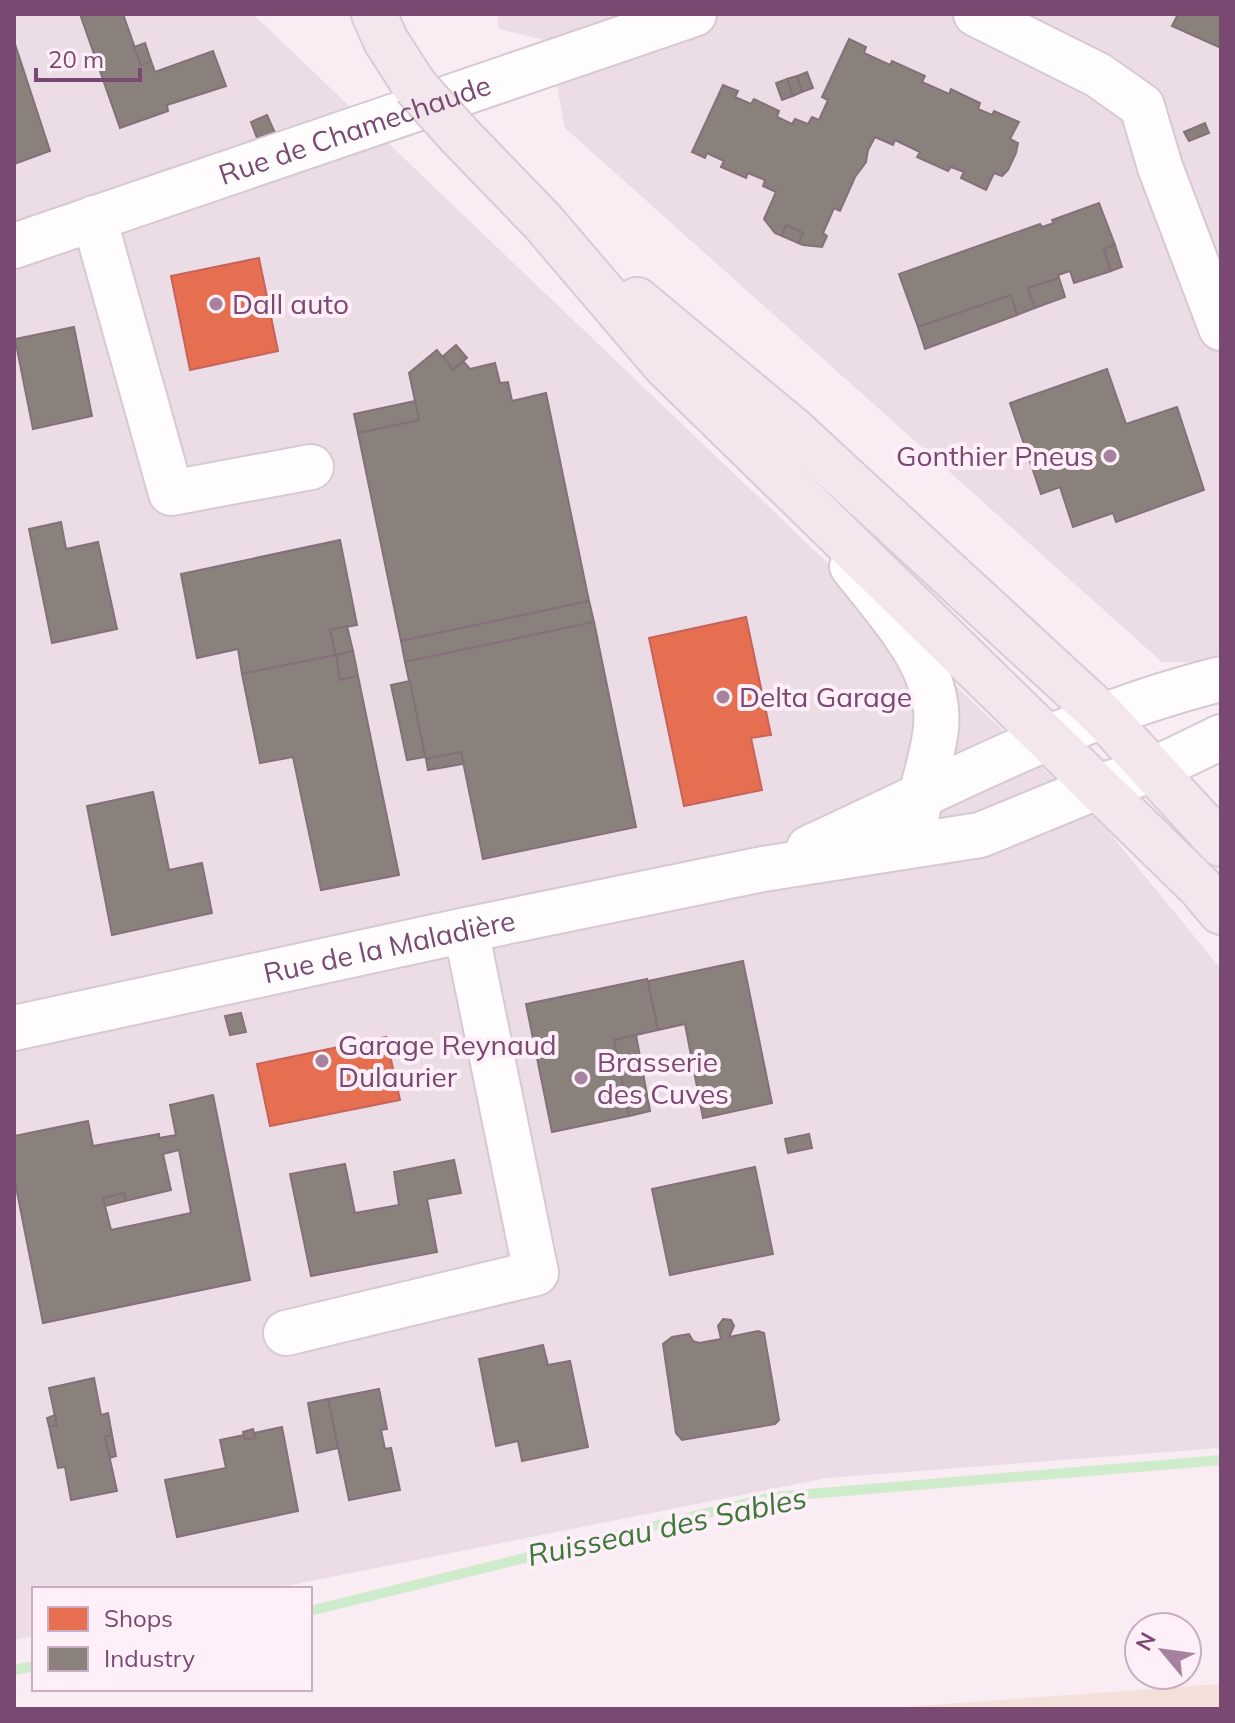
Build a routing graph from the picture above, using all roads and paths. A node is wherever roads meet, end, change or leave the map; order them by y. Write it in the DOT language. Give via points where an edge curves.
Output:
graph roads {
  1 [pos="374,14"];
  2 [pos="694,14"];
  3 [pos="976,14"];
  4 [pos="94,218"];
  5 [pos="543,222"];
  6 [pos="14,246"];
  7 [pos="1221,328"];
  8 [pos="311,467"];
  9 [pos="800,497"];
  10 [pos="1221,679"];
  11 [pos="1102,715"];
  12 [pos="1046,737"];
  13 [pos="1221,737"];
  14 [pos="1153,770"];
  15 [pos="1097,787"];
  16 [pos="921,795"];
  17 [pos="912,844"];
  18 [pos="1221,844"];
  19 [pos="763,869"];
  20 [pos="1221,912"];
  21 [pos="466,930"];
  22 [pos="14,1028"];
  23 [pos="286,1333"];
  1 -- 5 [label="main road, bridge" via="415,86"];
  2 -- 4 [label="street, Rue de Chamechaude"];
  3 -- 7 [label="street" via="1098,75 1142,106"];
  4 -- 6 [label="street, Rue de Chamechaude"];
  4 -- 8 [label="street" via="171,493"];
  5 -- 9 [label="main road" via="665,365"];
  5 -- 11 [label="main road" via="792,429"];
  9 -- 12 [label="main road"];
  9 -- 16 [label="street" via="908,640 934,690 936,728"];
  10 -- 11 [label="street, Rue de la Maladière"];
  11 -- 12 [label="street, Rue de la Maladière"];
  11 -- 14 [label="main road"];
  12 -- 15 [label="main road"];
  12 -- 16 [label="street, Rue de la Maladière"];
  13 -- 14 [label="street, Rue de la Maladière"];
  14 -- 15 [label="street, Rue de la Maladière"];
  14 -- 18 [label="main road"];
  15 -- 17 [label="street, Rue de la Maladière" via="980,835"];
  15 -- 20 [label="main road"];
  16 -- 17 [label="street"];
  16 -- 19 [label="street, Rue de la Maladière"];
  17 -- 19 [label="street, Rue de la Maladière"];
  19 -- 21 [label="street, Rue de la Maladière"];
  21 -- 22 [label="street, Rue de la Maladière"];
  21 -- 23 [label="street" via="536,1273"];
}
